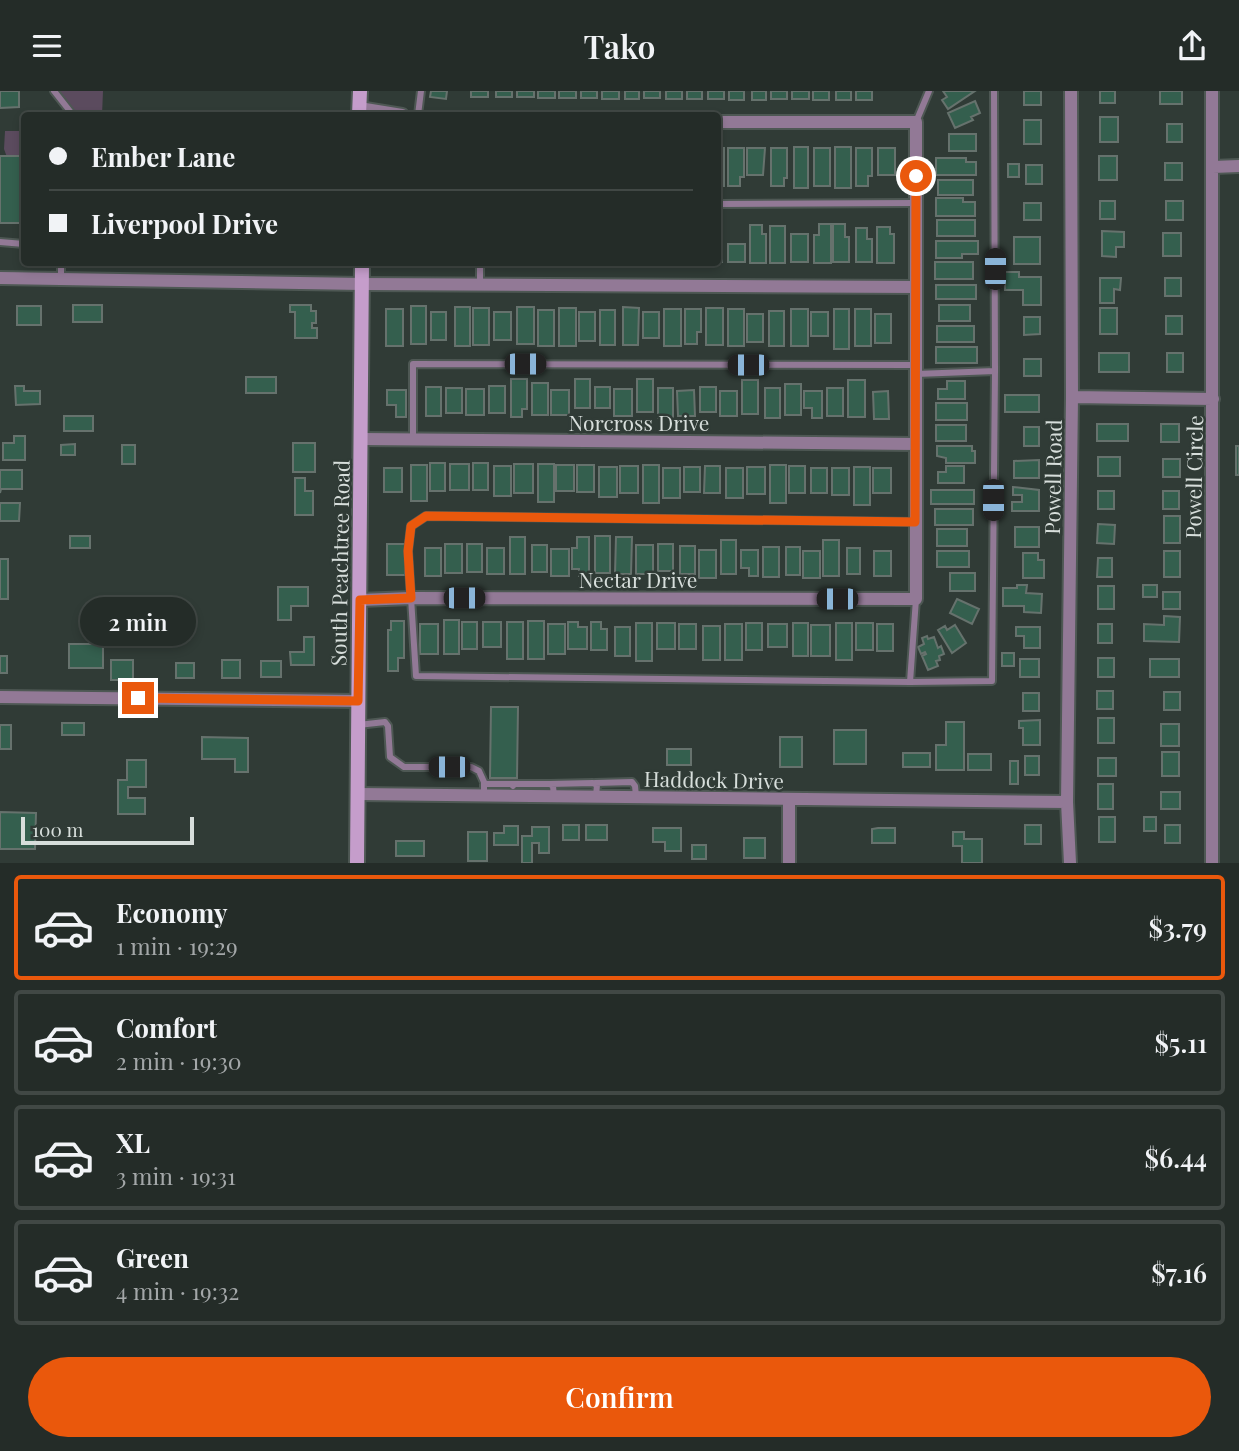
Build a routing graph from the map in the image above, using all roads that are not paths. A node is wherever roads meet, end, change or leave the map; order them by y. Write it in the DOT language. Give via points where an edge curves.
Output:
graph roads {
  1 [pos="54,91"];
  2 [pos="359,91"];
  3 [pos="421,91"];
  4 [pos="929,91"];
  5 [pos="994,91"];
  6 [pos="1071,91"];
  7 [pos="1212,91"];
  8 [pos="71,112"];
  9 [pos="359,112"];
  10 [pos="418,112"];
  11 [pos="916,122"];
  12 [pos="721,123"];
  13 [pos="1239,166"];
  14 [pos="1213,167"];
  15 [pos="916,202"];
  16 [pos="721,204"];
  17 [pos="0,242"];
  18 [pos="21,244"];
  19 [pos="61,266"];
  20 [pos="362,266"];
  21 [pos="480,266"];
  22 [pos="0,278"];
  23 [pos="61,279"];
  24 [pos="362,284"];
  25 [pos="480,284"];
  26 [pos="916,287"];
  27 [pos="916,369"];
  28 [pos="995,371"];
  29 [pos="1072,397"];
  30 [pos="1213,400"];
  31 [pos="361,439"];
  32 [pos="414,440"];
  33 [pos="916,444"];
  34 [pos="915,522"];
  35 [pos="411,598"];
  36 [pos="916,599"];
  37 [pos="360,600"];
  38 [pos="910,682"];
  39 [pos="0,697"];
  40 [pos="358,701"];
  41 [pos="358,725"];
  42 [pos="593,783"];
  43 [pos="484,790"];
  44 [pos="552,790"];
  45 [pos="359,794"];
  46 [pos="596,796"];
  47 [pos="636,797"];
  48 [pos="789,799"];
  49 [pos="1067,802"];
  50 [pos="357,863"];
  51 [pos="789,863"];
  52 [pos="1070,863"];
  53 [pos="1212,863"];
  1 -- 8 [label="lane"];
  2 -- 9 [label="main road"];
  3 -- 10 [label="lane"];
  4 -- 11 [label="lane"];
  5 -- 28 [label="lane"];
  6 -- 29 [label="street, Powell Road"];
  7 -- 14 [label="street, Powell Circle"];
  11 -- 12 [label="street"];
  11 -- 15 [label="street"];
  13 -- 14 [label="street"];
  14 -- 30 [label="street, Powell Circle"];
  15 -- 16 [label="lane"];
  15 -- 26 [label="street"];
  17 -- 18 [label="lane"];
  19 -- 23 [label="lane"];
  20 -- 24 [label="main road, South Peachtree Road"];
  21 -- 25 [label="lane"];
  22 -- 23 [label="street"];
  23 -- 24 [label="street"];
  24 -- 25 [label="street"];
  24 -- 31 [label="main road, South Peachtree Road"];
  25 -- 26 [label="street"];
  26 -- 27 [label="street"];
  27 -- 28 [label="lane"];
  27 -- 32 [label="lane" via="413,364"];
  27 -- 33 [label="street"];
  28 -- 38 [label="lane" via="992,681"];
  29 -- 30 [label="street"];
  29 -- 49 [label="street, Powell Road"];
  30 -- 53 [label="street, Powell Circle"];
  31 -- 32 [label="street, Norcross Drive"];
  31 -- 37 [label="main road, South Peachtree Road"];
  32 -- 33 [label="street, Norcross Drive"];
  33 -- 34 [label="street"];
  34 -- 35 [label="lane" via="426,516 411,526"];
  34 -- 36 [label="street"];
  35 -- 36 [label="street, Nectar Drive"];
  35 -- 37 [label="street, Nectar Drive"];
  35 -- 38 [label="lane" via="416,676"];
  36 -- 38 [label="lane"];
  37 -- 40 [label="main road, South Peachtree Road"];
  39 -- 40 [label="street"];
  40 -- 41 [label="main road, South Peachtree Road"];
  41 -- 43 [label="lane" via="385,722 390,757 404,767 471,767 479,771"];
  41 -- 45 [label="main road, South Peachtree Road"];
  42 -- 44 [label="lane"];
  42 -- 46 [label="lane"];
  42 -- 47 [label="lane" via="632,782"];
  43 -- 44 [label="street, Haddock Drive"];
  43 -- 45 [label="street, Haddock Drive"];
  44 -- 46 [label="street, Haddock Drive"];
  45 -- 50 [label="main road, South Peachtree Road"];
  46 -- 47 [label="street, Haddock Drive"];
  47 -- 48 [label="street, Haddock Drive"];
  48 -- 49 [label="street, Haddock Drive"];
  48 -- 51 [label="street"];
  49 -- 52 [label="street, Powell Road"];
}
